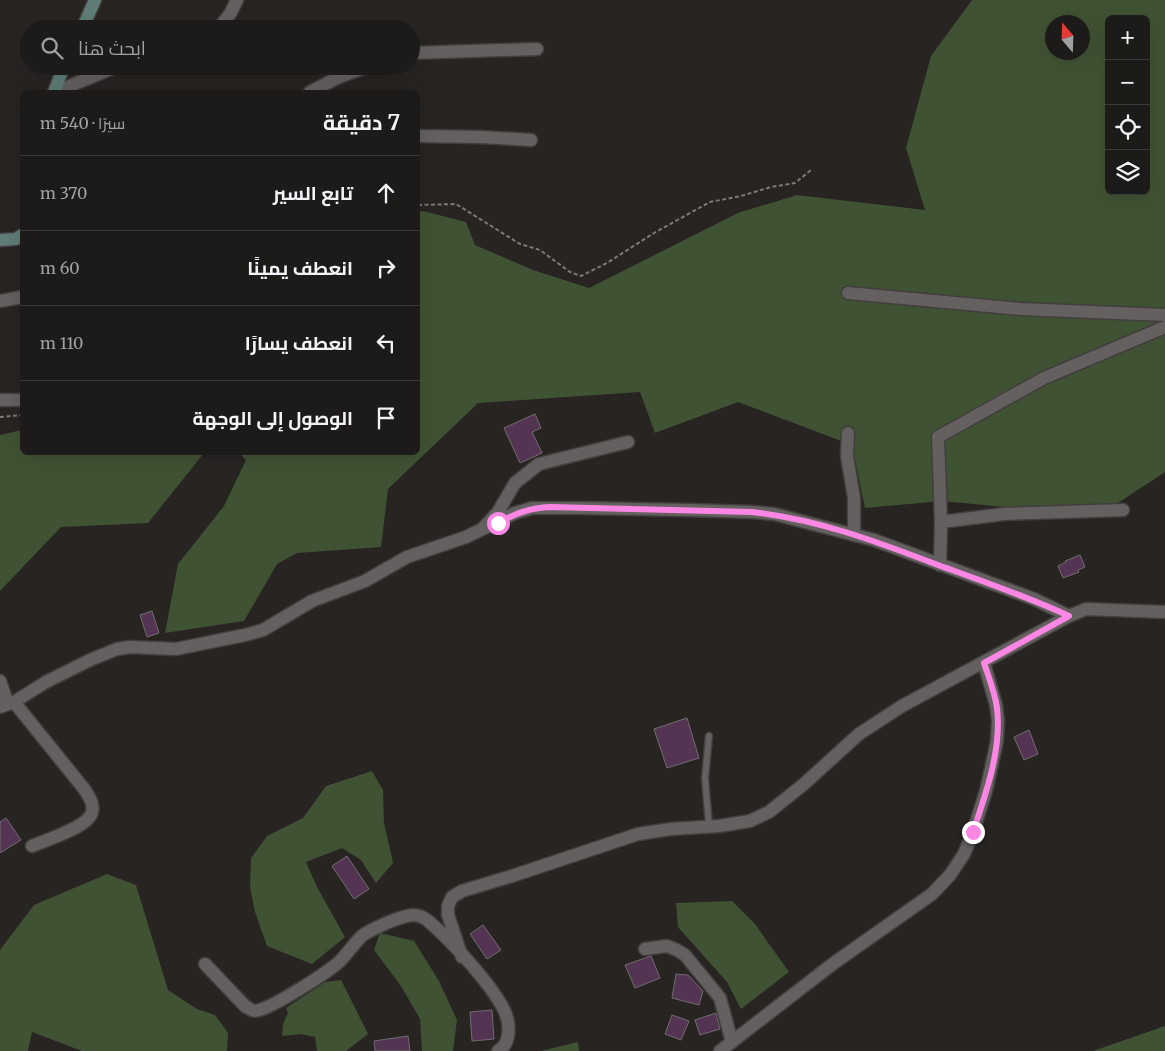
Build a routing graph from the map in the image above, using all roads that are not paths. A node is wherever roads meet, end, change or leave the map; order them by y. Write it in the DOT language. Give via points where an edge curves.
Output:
graph roads {
  1 [pos="95,0"];
  2 [pos="237,0"];
  3 [pos="86,20"];
  4 [pos="225,20"];
  5 [pos="536,49"];
  6 [pos="420,53"];
  7 [pos="61,75"];
  8 [pos="96,75"];
  9 [pos="345,75"];
  10 [pos="56,90"];
  11 [pos="60,90"];
  12 [pos="314,90"];
  13 [pos="420,136"];
  14 [pos="531,140"];
  15 [pos="20,236"];
  16 [pos="0,240"];
  17 [pos="848,293"];
  18 [pos="20,297"];
  19 [pos="0,301"];
  20 [pos="1165,315"];
  21 [pos="1165,327"];
  22 [pos="0,400"];
  23 [pos="20,400"];
  24 [pos="848,433"];
  25 [pos="628,442"];
  26 [pos="1123,510"];
  27 [pos="941,522"];
  28 [pos="481,531"];
  29 [pos="854,534"];
  30 [pos="940,565"];
  31 [pos="1165,612"];
  32 [pos="1069,616"];
  33 [pos="984,663"];
  34 [pos="0,681"];
  35 [pos="7,704"];
  36 [pos="709,736"];
  37 [pos="709,826"];
  38 [pos="32,846"];
  39 [pos="645,949"];
  40 [pos="462,956"];
  41 [pos="205,964"];
  42 [pos="732,1042"];
  43 [pos="498,1051"];
  44 [pos="720,1051"];
  1 -- 3 [label="main road"];
  2 -- 4 [label="street"];
  5 -- 6 [label="street"];
  7 -- 10 [label="main road"];
  8 -- 11 [label="street"];
  9 -- 12 [label="street"];
  13 -- 14 [label="street"];
  15 -- 16 [label="main road"];
  17 -- 20 [label="street" via="1021,309"];
  18 -- 19 [label="street"];
  21 -- 27 [label="street" via="1044,378 938,437"];
  22 -- 23 [label="street"];
  24 -- 29 [label="street"];
  25 -- 28 [label="street" via="539,464 515,483 498,512"];
  26 -- 27 [label="street" via="1004,514"];
  27 -- 30 [label="street"];
  28 -- 29 [label="street" via="532,508 572,508 774,514"];
  28 -- 35 [label="street" via="407,557 365,581 312,601 263,630 176,649 117,649"];
  29 -- 30 [label="street"];
  30 -- 32 [label="street" via="1034,599"];
  31 -- 32 [label="street" via="1086,609"];
  32 -- 33 [label="street"];
  33 -- 37 [label="street" via="902,706 859,734 769,812 750,820"];
  33 -- 42 [label="street" via="998,720 993,762 973,832 950,876 932,894 834,963"];
  34 -- 35 [label="street"];
  35 -- 38 [label="street" via="92,803 92,813 85,823"];
  36 -- 37 [label="lane" via="705,778"];
  37 -- 40 [label="street" via="638,834 462,891 452,898 448,906"];
  39 -- 42 [label="street" via="668,946 685,956 720,998"];
  40 -- 41 [label="street" via="425,918 405,916 363,936 339,962 257,1011 245,1006"];
  40 -- 43 [label="street" via="504,1010 509,1026 507,1040"];
  42 -- 44 [label="street"];
}
